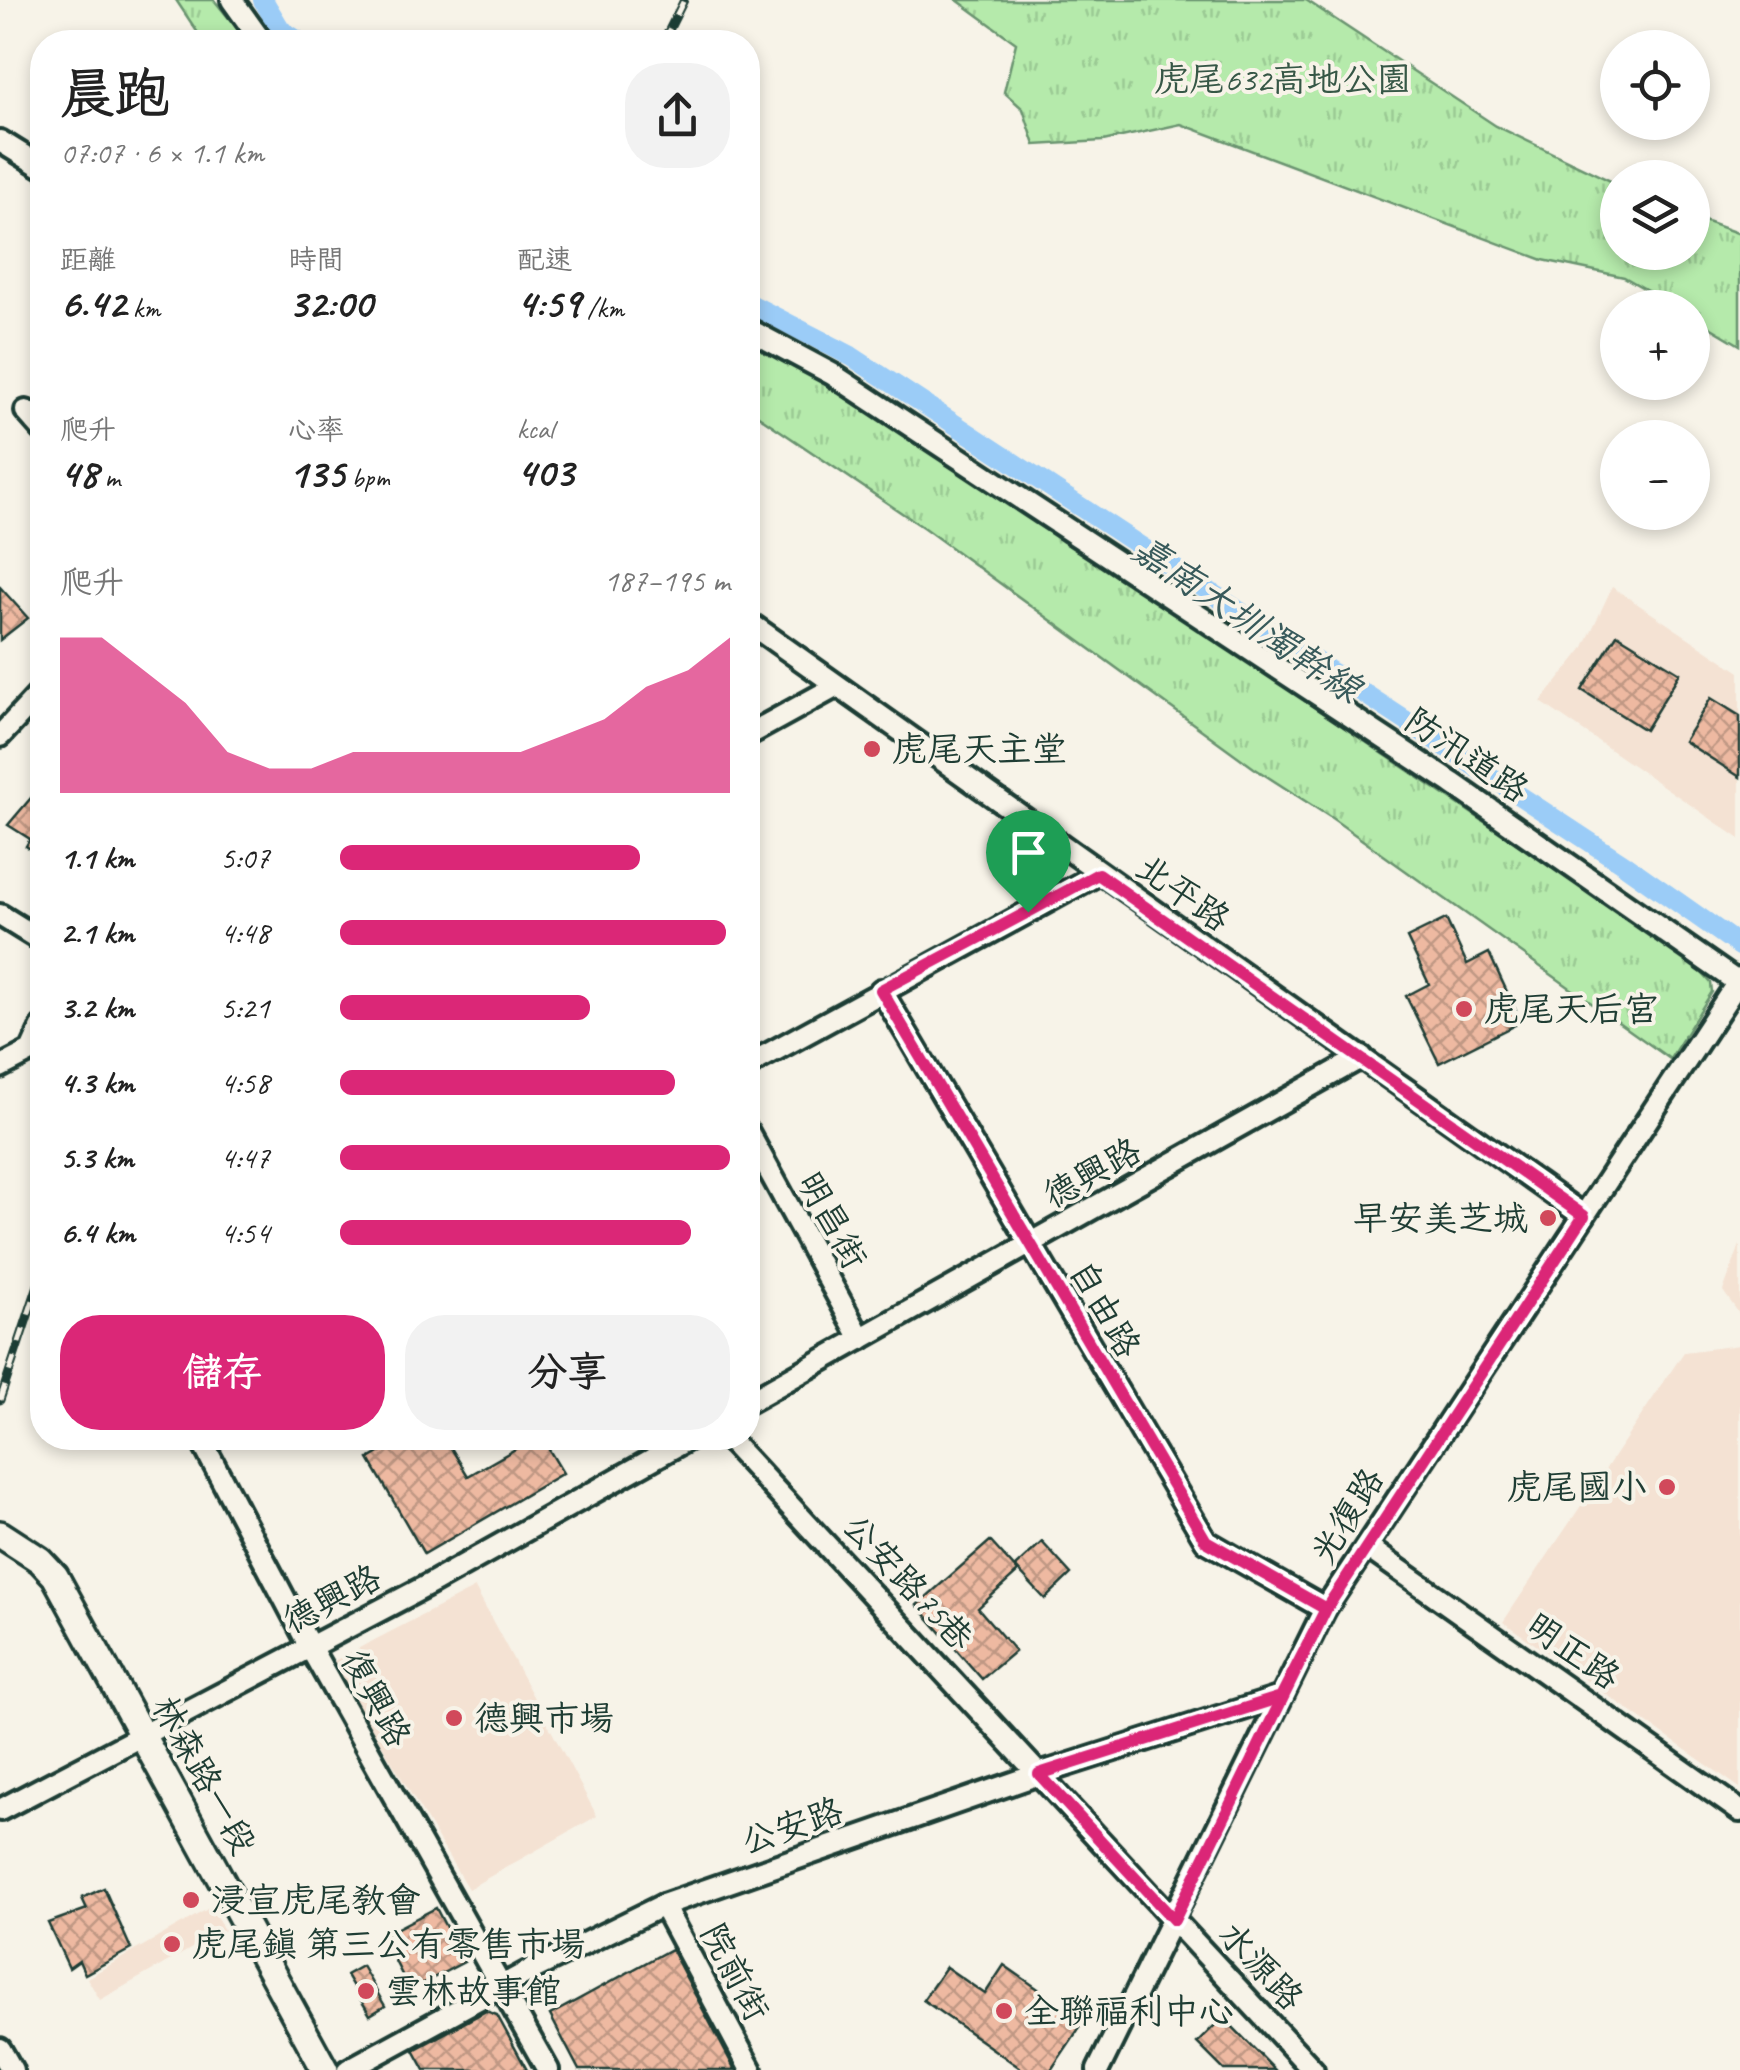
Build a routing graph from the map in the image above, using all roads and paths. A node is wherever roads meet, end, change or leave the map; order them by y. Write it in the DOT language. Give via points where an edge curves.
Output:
graph roads {
  1 [pos="232,0"];
  2 [pos="253,30"];
  3 [pos="0,142"];
  4 [pos="30,160"];
  5 [pos="760,335"];
  6 [pos="26,411"];
  7 [pos="30,416"];
  8 [pos="760,631"];
  9 [pos="837,686"];
  10 [pos="30,705"];
  11 [pos="760,728"];
  12 [pos="0,736"];
  13 [pos="1098,874"];
  14 [pos="0,915"];
  15 [pos="30,934"];
  16 [pos="1739,982"];
  17 [pos="881,990"];
  18 [pos="30,1051"];
  19 [pos="1362,1057"];
  20 [pos="760,1058"];
  21 [pos="0,1068"];
  22 [pos="760,1154"];
  23 [pos="1584,1216"];
  24 [pos="1030,1245"];
  25 [pos="861,1339"];
  26 [pos="760,1395"];
  27 [pos="206,1450"];
  28 [pos="667,1450"];
  29 [pos="738,1450"];
  30 [pos="0,1534"];
  31 [pos="1367,1547"];
  32 [pos="1326,1609"];
  33 [pos="310,1647"];
  34 [pos="1281,1697"];
  35 [pos="142,1735"];
  36 [pos="1039,1774"];
  37 [pos="0,1810"];
  38 [pos="1740,1810"];
  39 [pos="663,1905"];
  40 [pos="1174,1920"];
  41 [pos="501,1987"];
  42 [pos="0,2048"];
  43 [pos="12,2070"];
  44 [pos="325,2070"];
  45 [pos="348,2070"];
  46 [pos="548,2070"];
  47 [pos="751,2070"];
  48 [pos="1098,2070"];
  49 [pos="1313,2070"];
  1 -- 2 [label="street"];
  3 -- 4 [label="street"];
  5 -- 16 [label="street, 防汛道路" via="832,374 1452,783"];
  6 -- 7 [label="street"];
  8 -- 9 [label="street, 北平路"];
  9 -- 11 [label="street"];
  9 -- 13 [label="street, 北平路"];
  10 -- 12 [label="street"];
  13 -- 17 [label="street"];
  13 -- 19 [label="street, 北平路"];
  14 -- 15 [label="street"];
  16 -- 23 [label="street, 光復路"];
  17 -- 20 [label="street"];
  17 -- 24 [label="street, 自由路"];
  18 -- 21 [label="street"];
  19 -- 23 [label="street, 北平路"];
  19 -- 24 [label="street, 德興路"];
  22 -- 25 [label="street, 明昌街"];
  23 -- 31 [label="street, 光復路"];
  24 -- 25 [label="street, 德興路"];
  24 -- 32 [label="street, 自由路" via="1206,1541"];
  25 -- 26 [label="street, 德興路"];
  27 -- 33 [label="street, 復興路"];
  28 -- 33 [label="street, 德興路"];
  29 -- 36 [label="street, 公安路75巷"];
  30 -- 35 [label="main road, 林森路一段" via="55,1576"];
  31 -- 32 [label="street, 光復路"];
  31 -- 38 [label="street, 明正路"];
  32 -- 34 [label="street, 光復路"];
  33 -- 35 [label="street, 德興路"];
  33 -- 41 [label="street, 復興路"];
  34 -- 36 [label="street, 公安路"];
  34 -- 40 [label="street, 光復路"];
  35 -- 37 [label="street, 德興路"];
  35 -- 44 [label="main road, 林森路一段"];
  36 -- 39 [label="street, 公安路"];
  36 -- 40 [label="street, 水源路"];
  39 -- 41 [label="street, 公安路"];
  39 -- 47 [label="street, 院前街"];
  40 -- 48 [label="street, 光復路"];
  40 -- 49 [label="street, 水源路"];
  41 -- 45 [label="street, 公安路"];
  41 -- 46 [label="street, 復興路"];
  42 -- 43 [label="street"];
}
